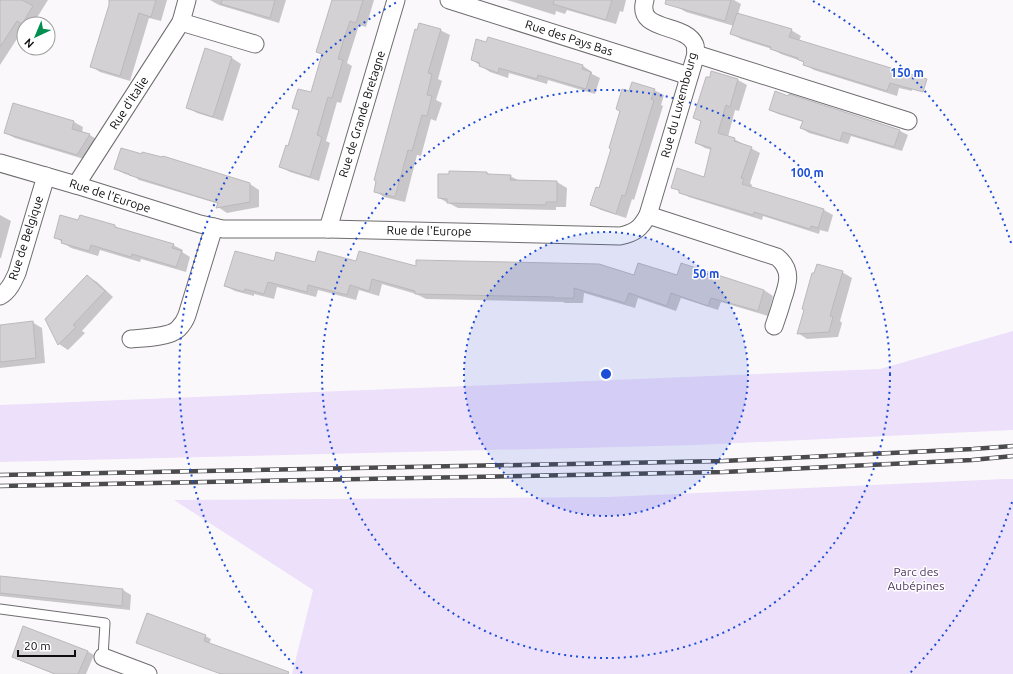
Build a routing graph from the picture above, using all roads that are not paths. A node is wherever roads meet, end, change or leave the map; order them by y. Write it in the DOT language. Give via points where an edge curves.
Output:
graph roads {
  1 [pos="187,0"];
  2 [pos="396,0"];
  3 [pos="449,0"];
  4 [pos="645,0"];
  5 [pos="181,22"];
  6 [pos="255,44"];
  7 [pos="696,54"];
  8 [pos="689,76"];
  9 [pos="908,121"];
  10 [pos="0,163"];
  11 [pos="46,176"];
  12 [pos="76,185"];
  13 [pos="648,215"];
  14 [pos="214,227"];
  15 [pos="328,229"];
  16 [pos="0,296"];
  17 [pos="774,326"];
  18 [pos="131,339"];
  19 [pos="0,609"];
  20 [pos="103,657"];
  21 [pos="148,674"];
  1 -- 5 [label="street, Rue d'Italie"];
  2 -- 15 [label="street, Rue de Grande Bretagne"];
  3 -- 8 [label="street, Rue des Pays Bas"];
  4 -- 7 [label="street, Rue du Luxembourg" via="643,11 646,16 656,24 683,33 695,45"];
  5 -- 6 [label="street"];
  5 -- 12 [label="street, Rue d'Italie"];
  7 -- 8 [label="street, Rue du Luxembourg"];
  7 -- 9 [label="street"];
  8 -- 13 [label="street, Rue du Luxembourg"];
  10 -- 11 [label="street, Rue de l'Europe"];
  11 -- 12 [label="street, Rue de l'Europe"];
  11 -- 16 [label="street, Rue de Belgique" via="17,273 10,288"];
  12 -- 14 [label="street, Rue de l'Europe"];
  13 -- 15 [label="street, Rue de l'Europe" via="637,230 620,236"];
  13 -- 17 [label="street" via="777,257 783,262 788,276 787,285"];
  14 -- 15 [label="street, Rue de l'Europe"];
  14 -- 18 [label="street" via="183,324 171,334"];
  19 -- 20 [label="lane" via="105,623"];
  20 -- 21 [label="street"];
}
